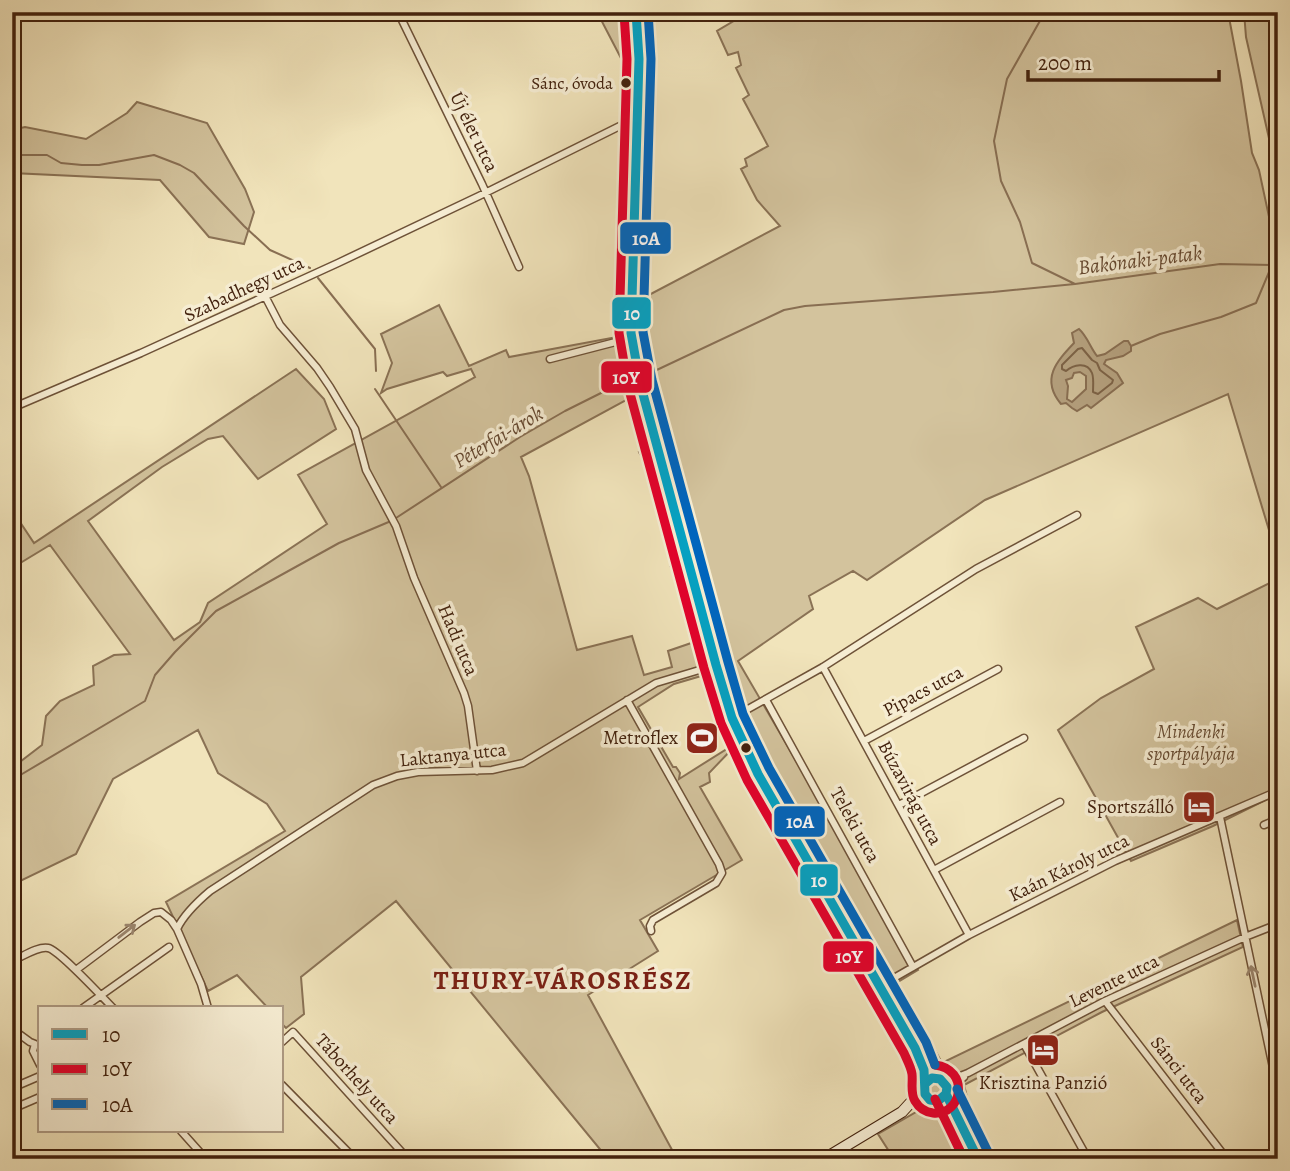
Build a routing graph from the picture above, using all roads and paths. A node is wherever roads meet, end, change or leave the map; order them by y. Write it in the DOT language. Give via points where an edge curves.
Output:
graph roads {
  1 [pos="398,12"];
  2 [pos="636,12"];
  3 [pos="638,117"];
  4 [pos="486,193"];
  5 [pos="519,267"];
  6 [pos="265,296"];
  7 [pos="631,338"];
  8 [pos="550,359"];
  9 [pos="12,408"];
  10 [pos="1077,515"];
  11 [pos="716,665"];
  12 [pos="823,667"];
  13 [pos="998,669"];
  14 [pos="627,700"];
  15 [pos="766,700"];
  16 [pos="732,718"];
  17 [pos="1024,738"];
  18 [pos="864,741"];
  19 [pos="477,771"];
  20 [pos="1278,791"];
  21 [pos="1060,802"];
  22 [pos="899,805"];
  23 [pos="1220,817"];
  24 [pos="1278,819"];
  25 [pos="1264,825"];
  26 [pos="934,870"];
  27 [pos="1278,924"];
  28 [pos="177,929"];
  29 [pos="651,931"];
  30 [pos="969,935"];
  31 [pos="1245,937"];
  32 [pos="169,947"];
  33 [pos="12,961"];
  34 [pos="913,967"];
  35 [pos="76,971"];
  36 [pos="880,986"];
  37 [pos="100,995"];
  38 [pos="1105,1001"];
  39 [pos="86,1006"];
  40 [pos="111,1006"];
  41 [pos="207,1006"];
  42 [pos="12,1026"];
  43 [pos="19,1034"];
  44 [pos="12,1038"];
  45 [pos="284,1040"];
  46 [pos="37,1042"];
  47 [pos="1024,1044"];
  48 [pos="915,1048"];
  49 [pos="38,1061"];
  50 [pos="968,1073"];
  51 [pos="38,1077"];
  52 [pos="939,1078"];
  53 [pos="925,1086"];
  54 [pos="284,1087"];
  55 [pos="12,1088"];
  56 [pos="1278,1091"];
  57 [pos="941,1097"];
  58 [pos="38,1098"];
  59 [pos="12,1109"];
  60 [pos="902,1112"];
  61 [pos="182,1132"];
  62 [pos="206,1159"];
  63 [pos="355,1159"];
  64 [pos="408,1159"];
  65 [pos="824,1159"];
  66 [pos="978,1159"];
  67 [pos="1088,1159"];
  68 [pos="1227,1159"];
  1 -- 4 [label="street, Új élet utca"];
  2 -- 3 [label="main road"];
  3 -- 4 [label="street, Szabadhegy utca"];
  3 -- 7 [label="main road"];
  4 -- 5 [label="street, Új élet utca"];
  4 -- 6 [label="street, Szabadhegy utca"];
  6 -- 9 [label="street, Szabadhegy utca"];
  6 -- 19 [label="street, Hadi utca" via="280,325 317,368 358,439 366,470 396,526 466,698"];
  7 -- 8 [label="street"];
  7 -- 11 [label="main road"];
  10 -- 12 [label="street" via="975,569"];
  11 -- 14 [label="street, Laktanya utca" via="664,680"];
  11 -- 16 [label="main road"];
  12 -- 15 [label="street"];
  12 -- 18 [label="street, Búzavirág utca"];
  13 -- 18 [label="street, Pipacs utca"];
  14 -- 19 [label="street, Laktanya utca" via="523,763"];
  14 -- 29 [label="street" via="722,873 716,883 653,920"];
  15 -- 16 [label="street"];
  15 -- 34 [label="street, Teleki utca"];
  16 -- 36 [label="main road" via="758,774"];
  17 -- 22 [label="street"];
  18 -- 22 [label="street, Búzavirág utca"];
  19 -- 28 [label="street, Laktanya utca" via="418,772 373,785 210,891"];
  20 -- 23 [label="street, Kaán Károly utca"];
  21 -- 26 [label="street"];
  22 -- 26 [label="street, Búzavirág utca"];
  23 -- 30 [label="street, Kaán Károly utca" via="1115,861"];
  23 -- 31 [label="street"];
  24 -- 25 [label="street"];
  26 -- 30 [label="street, Búzavirág utca"];
  27 -- 31 [label="street, Levente utca"];
  35 -- 28 [label="street, one-way" via="154,912 166,915"];
  28 -- 41 [label="street"];
  30 -- 34 [label="street, Kaán Károly utca"];
  31 -- 38 [label="street, Levente utca"];
  56 -- 31 [label="street, one-way"];
  32 -- 37 [label="street"];
  33 -- 35 [label="street" via="49,948"];
  34 -- 36 [label="street, Kaán Károly utca"];
  35 -- 37 [label="street"];
  36 -- 48 [label="main road"];
  37 -- 39 [label="street"];
  37 -- 40 [label="street"];
  38 -- 47 [label="street, Levente utca"];
  38 -- 68 [label="street, Sánci utca"];
  42 -- 43 [label="street"];
  43 -- 44 [label="street"];
  43 -- 46 [label="street"];
  45 -- 64 [label="street, Táborhely utca" via="293,1032"];
  46 -- 49 [label="street" via="33,1051"];
  47 -- 50 [label="street, Levente utca"];
  47 -- 67 [label="street"];
  48 -- 52 [label="main road"];
  48 -- 53 [label="main road"];
  50 -- 52 [label="street, Levente utca"];
  50 -- 57 [label="street, Levente utca"];
  51 -- 55 [label="street"];
  52 -- 53 [label="main road" via="931,1078"];
  52 -- 57 [label="main road" via="946,1083"];
  53 -- 57 [label="main road" via="927,1097"];
  53 -- 60 [label="main road"];
  54 -- 63 [label="street"];
  57 -- 60 [label="main road"];
  57 -- 66 [label="street"];
  58 -- 59 [label="street"];
  60 -- 65 [label="main road"];
  61 -- 62 [label="street"];
}
